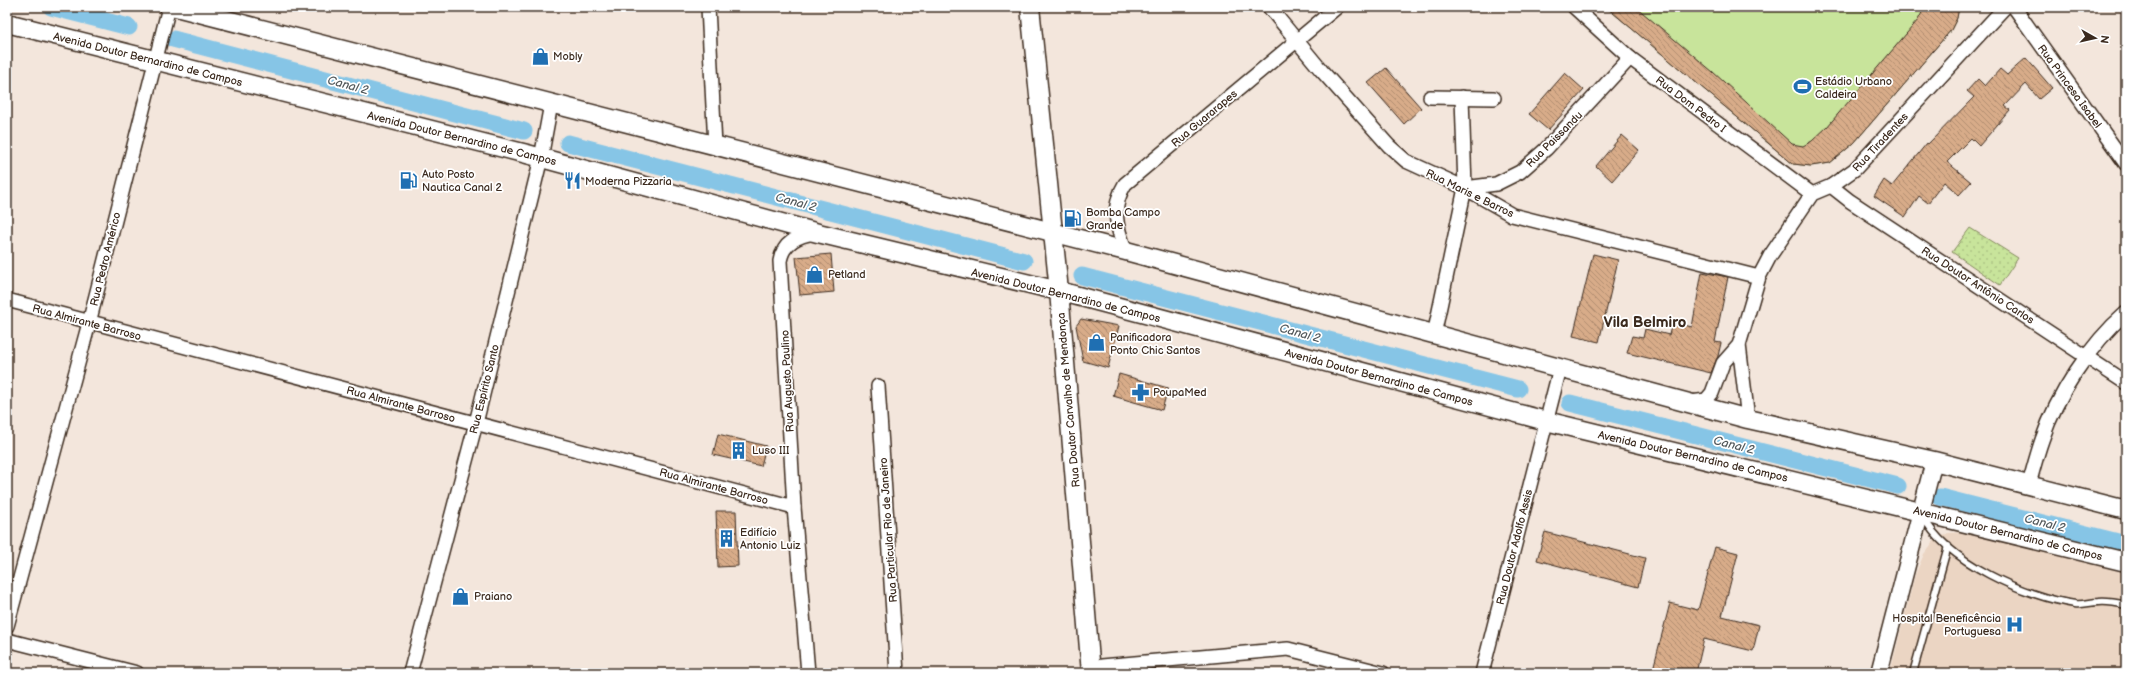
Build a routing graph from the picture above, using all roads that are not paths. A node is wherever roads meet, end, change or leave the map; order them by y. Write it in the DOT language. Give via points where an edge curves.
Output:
graph roads {
  1 [pos="169,7"];
  2 [pos="176,7"];
  3 [pos="708,7"];
  4 [pos="1030,7"];
  5 [pos="1269,7"];
  6 [pos="1337,7"];
  7 [pos="1574,7"];
  8 [pos="2005,7"];
  9 [pos="2014,7"];
  10 [pos="7,23"];
  11 [pos="1297,40"];
  12 [pos="1630,58"];
  13 [pos="154,61"];
  14 [pos="1430,97"];
  15 [pos="1462,97"];
  16 [pos="1494,98"];
  17 [pos="551,104"];
  18 [pos="715,146"];
  19 [pos="541,158"];
  20 [pos="2126,164"];
  21 [pos="1831,186"];
  22 [pos="1465,188"];
  23 [pos="1812,194"];
  24 [pos="818,232"];
  25 [pos="1052,233"];
  26 [pos="1126,251"];
  27 [pos="1759,277"];
  28 [pos="1059,291"];
  29 [pos="7,300"];
  30 [pos="2126,313"];
  31 [pos="89,322"];
  32 [pos="1434,335"];
  33 [pos="1739,344"];
  34 [pos="2086,356"];
  35 [pos="1560,368"];
  36 [pos="2126,383"];
  37 [pos="878,386"];
  38 [pos="1689,403"];
  39 [pos="1748,419"];
  40 [pos="1546,421"];
  41 [pos="476,423"];
  42 [pos="1934,461"];
  43 [pos="2029,484"];
  44 [pos="794,507"];
  45 [pos="2126,510"];
  46 [pos="1921,511"];
  47 [pos="1948,546"];
  48 [pos="2126,562"];
  49 [pos="2126,605"];
  50 [pos="7,626"];
  51 [pos="7,640"];
  52 [pos="137,673"];
  53 [pos="410,673"];
  54 [pos="808,673"];
  55 [pos="897,673"];
  56 [pos="1091,673"];
  57 [pos="1095,673"];
  58 [pos="1383,673"];
  59 [pos="1482,673"];
  60 [pos="1878,673"];
  61 [pos="1913,673"];
  1 -- 13 [label="street, Rua Pedro Américo"];
  2 -- 17 [label="main road"];
  3 -- 18 [label="street"];
  4 -- 25 [label="main road, Rua Doutor Carvalho de Mendonça"];
  5 -- 11 [label="street, Rua Maris e Barros"];
  6 -- 11 [label="street, Rua Guararapes"];
  7 -- 12 [label="street, Rua Dom Pedro I"];
  8 -- 21 [label="street, Rua Tiradentes" via="1855,169"];
  9 -- 20 [label="street, Rua Princesa Isabel"];
  10 -- 13 [label="main road, Avenida Doutor Bernardino de Campos"];
  11 -- 22 [label="street, Rua Maris e Barros" via="1389,146 1406,161"];
  11 -- 26 [label="street, Rua Guararapes" via="1125,184 1119,194 1116,210 1119,235"];
  12 -- 22 [label="street, Rua Paissandu" via="1546,149 1520,172 1496,184"];
  12 -- 23 [label="street, Rua Dom Pedro I"];
  13 -- 19 [label="main road, Avenida Doutor Bernardino de Campos"];
  13 -- 31 [label="street, Rua Pedro Américo"];
  14 -- 15 [label="street"];
  15 -- 16 [label="street"];
  15 -- 22 [label="street"];
  17 -- 18 [label="main road"];
  17 -- 19 [label="street, Rua Espírito Santo"];
  18 -- 25 [label="main road"];
  19 -- 24 [label="main road, Avenida Doutor Bernardino de Campos"];
  19 -- 41 [label="street, Rua Espírito Santo"];
  21 -- 23 [label="street, Rua Tiradentes"];
  21 -- 34 [label="street, Rua Doutor Antônio Carlos"];
  22 -- 27 [label="street, Rua Maris e Barros" via="1512,215"];
  22 -- 32 [label="street"];
  23 -- 27 [label="street" via="1770,256"];
  24 -- 28 [label="main road, Avenida Doutor Bernardino de Campos"];
  24 -- 44 [label="street, Rua Augusto Paulino" via="794,239 784,248 780,261"];
  25 -- 26 [label="main road"];
  25 -- 28 [label="main road, Rua Doutor Carvalho de Mendonça"];
  26 -- 32 [label="main road"];
  27 -- 33 [label="street"];
  28 -- 40 [label="main road, Avenida Doutor Bernardino de Campos"];
  28 -- 56 [label="main road, Rua Doutor Carvalho de Mendonça"];
  29 -- 31 [label="street, Rua Almirante Barroso"];
  30 -- 34 [label="street" via="2113,324"];
  31 -- 41 [label="street, Rua Almirante Barroso"];
  31 -- 50 [label="street, Rua Pedro Américo"];
  32 -- 35 [label="main road"];
  33 -- 38 [label="street" via="1723,363 1712,393 1706,400"];
  33 -- 39 [label="street"];
  34 -- 36 [label="street, Rua Doutor Antônio Carlos"];
  34 -- 43 [label="street" via="2060,400 2042,439"];
  35 -- 38 [label="main road"];
  35 -- 40 [label="street, Rua Doutor Adolfo Assis"];
  37 -- 55 [label="street, Rua Particular Rio de Janeiro"];
  38 -- 39 [label="main road"];
  39 -- 42 [label="main road"];
  40 -- 46 [label="main road, Avenida Doutor Bernardino de Campos"];
  40 -- 59 [label="street, Rua Doutor Adolfo Assis"];
  41 -- 44 [label="street, Rua Almirante Barroso"];
  41 -- 53 [label="street, Rua Espírito Santo"];
  42 -- 43 [label="main road"];
  42 -- 46 [label="street"];
  43 -- 45 [label="main road"];
  44 -- 54 [label="street, Rua Augusto Paulino"];
  46 -- 47 [label="lane" via="1929,526"];
  46 -- 48 [label="main road, Avenida Doutor Bernardino de Campos"];
  46 -- 60 [label="street"];
  47 -- 49 [label="lane" via="1980,569 2035,594 2075,604 2098,602"];
  47 -- 61 [label="lane"];
  51 -- 52 [label="street"];
  57 -- 58 [label="street" via="1102,666 1288,649"];
}
